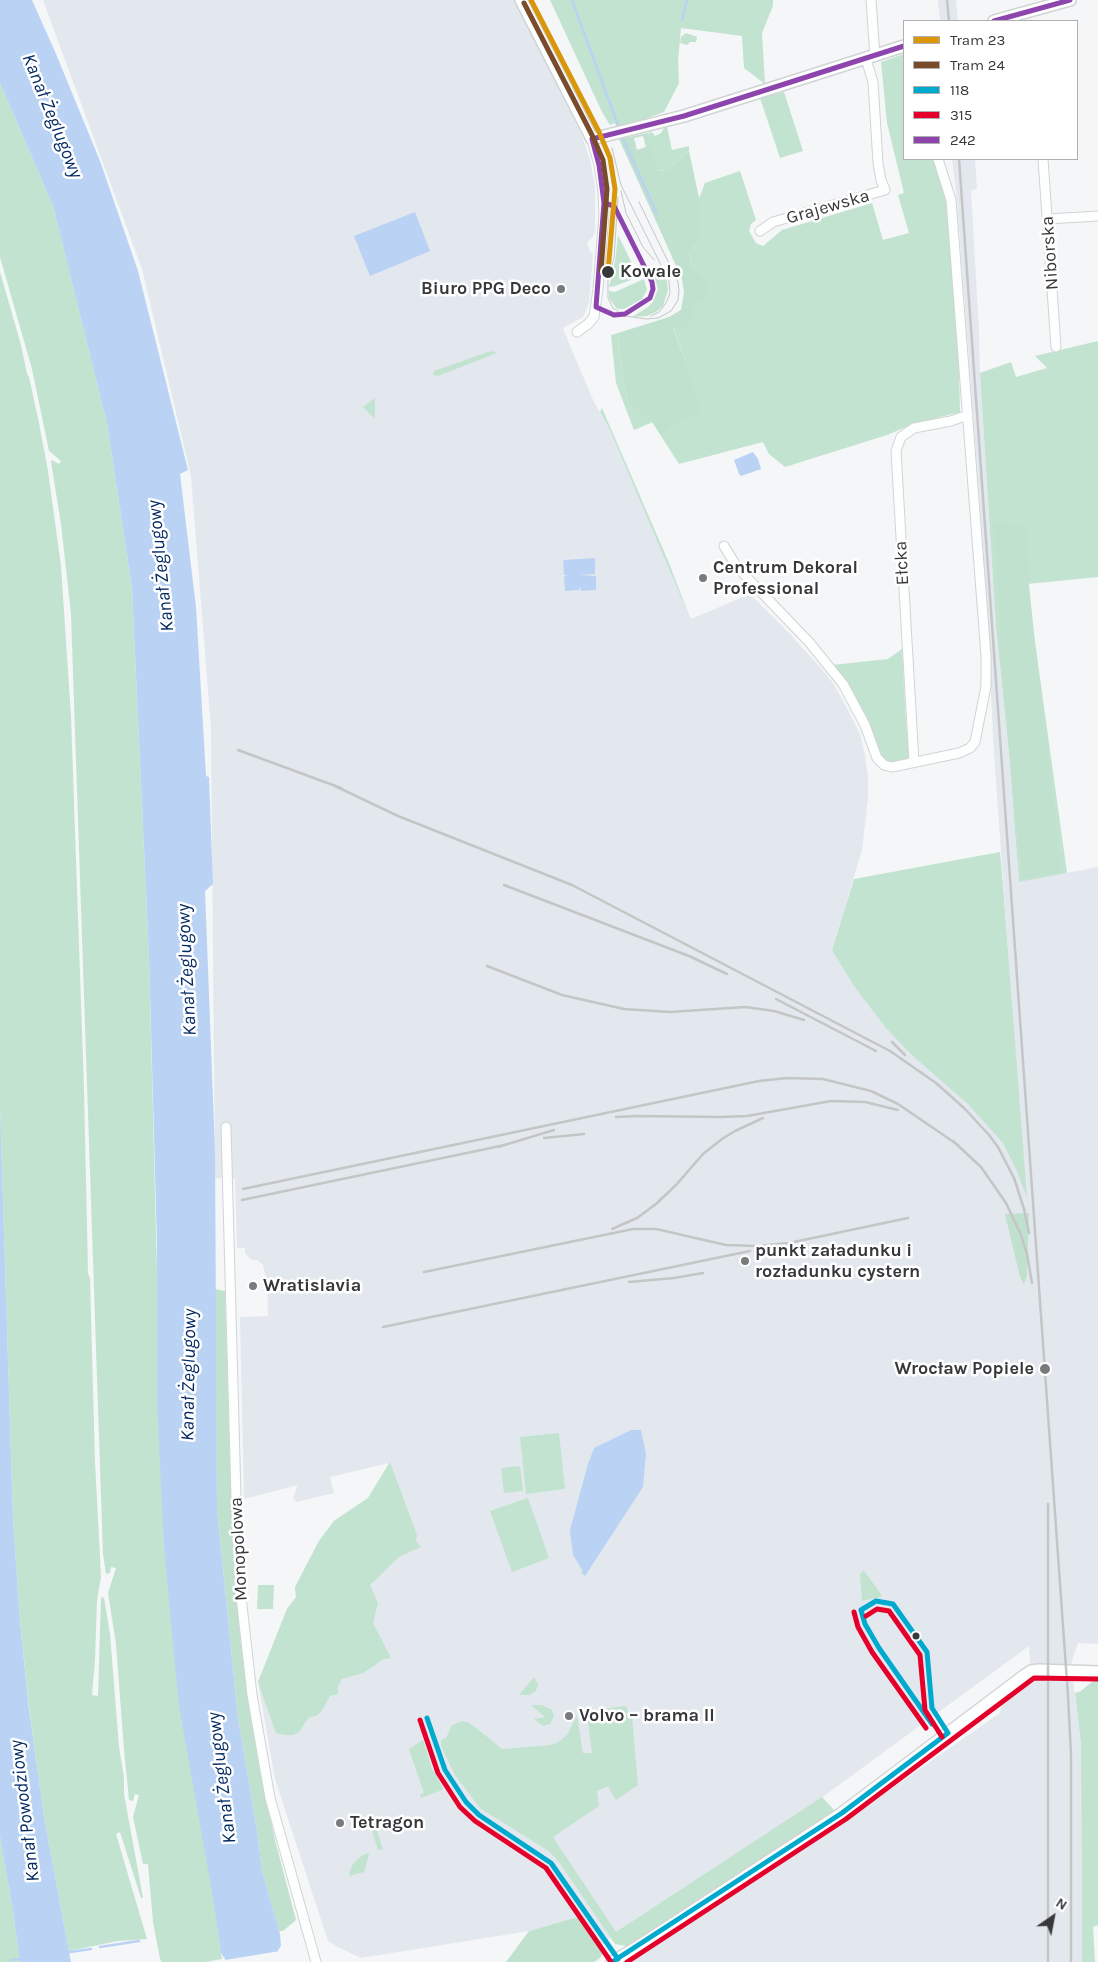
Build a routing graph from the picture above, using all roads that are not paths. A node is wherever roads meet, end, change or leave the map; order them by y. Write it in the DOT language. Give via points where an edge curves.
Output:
graph roads {
  1 [pos="521,0"];
  2 [pos="871,0"];
  3 [pos="1070,0"];
  4 [pos="1026,17"];
  5 [pos="1002,20"];
  6 [pos="903,46"];
  7 [pos="870,57"];
  8 [pos="592,139"];
  9 [pos="938,160"];
  10 [pos="1044,160"];
  11 [pos="1098,216"];
  12 [pos="1048,219"];
  13 [pos="760,231"];
  14 [pos="576,332"];
  15 [pos="1056,347"];
  16 [pos="968,416"];
  17 [pos="724,546"];
  18 [pos="914,762"];
  19 [pos="226,1127"];
  20 [pos="1098,1672"];
  21 [pos="316,1962"];
  22 [pos="612,1962"];
  1 -- 8 [label="street"];
  2 -- 7 [label="street"];
  3 -- 4 [label="street"];
  4 -- 5 [label="street"];
  6 -- 7 [label="street"];
  7 -- 8 [label="street" via="684,116"];
  7 -- 13 [label="street, Grajewska" via="878,162 885,190 773,222"];
  8 -- 14 [label="street" via="603,191 598,289 594,317"];
  9 -- 16 [label="street" via="951,200"];
  10 -- 12 [label="street, Niborska"];
  11 -- 12 [label="street"];
  12 -- 15 [label="street, Niborska"];
  16 -- 18 [label="street" via="986,686 975,742 970,748"];
  16 -- 18 [label="street, Ełcka" via="914,428 901,437 896,451"];
  17 -- 18 [label="street" via="737,568 809,642 843,684 865,725 877,758 888,767"];
  19 -- 21 [label="street, Monopolowa" via="240,1588 252,1695 270,1798"];
  20 -- 22 [label="street" via="1039,1670 1025,1675 842,1813"];
}
